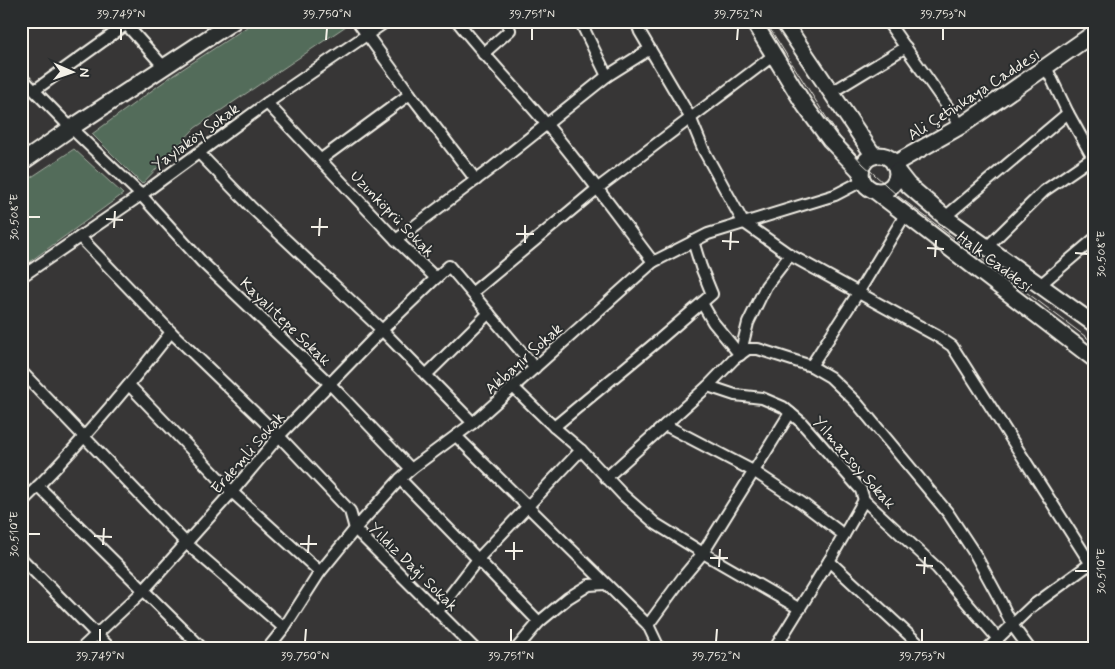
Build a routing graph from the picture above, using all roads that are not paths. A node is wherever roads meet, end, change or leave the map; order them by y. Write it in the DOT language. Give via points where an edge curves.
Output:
graph roads {
  1 [pos="234,21"];
  2 [pos="356,21"];
  3 [pos="387,21"];
  4 [pos="457,21"];
  5 [pos="506,21"];
  6 [pos="580,21"];
  7 [pos="636,21"];
  8 [pos="753,21"];
  9 [pos="783,21"];
  10 [pos="887,21"];
  11 [pos="127,22"];
  12 [pos="367,36"];
  13 [pos="1091,40"];
  14 [pos="906,47"];
  15 [pos="650,49"];
  16 [pos="483,54"];
  17 [pos="774,55"];
  18 [pos="1046,67"];
  19 [pos="164,68"];
  20 [pos="607,76"];
  21 [pos="21,77"];
  22 [pos="35,90"];
  23 [pos="832,92"];
  24 [pos="410,94"];
  25 [pos="267,103"];
  26 [pos="1068,113"];
  27 [pos="690,118"];
  28 [pos="547,124"];
  29 [pos="961,126"];
  30 [pos="71,128"];
  31 [pos="199,153"];
  32 [pos="874,156"];
  33 [pos="1093,159"];
  34 [pos="320,160"];
  35 [pos="21,163"];
  36 [pos="895,168"];
  37 [pos="862,176"];
  38 [pos="476,180"];
  39 [pos="598,188"];
  40 [pos="875,191"];
  41 [pos="141,195"];
  42 [pos="905,215"];
  43 [pos="945,217"];
  44 [pos="743,222"];
  45 [pos="80,237"];
  46 [pos="1094,239"];
  47 [pos="396,240"];
  48 [pos="694,241"];
  49 [pos="988,247"];
  50 [pos="790,255"];
  51 [pos="653,262"];
  52 [pos="21,277"];
  53 [pos="436,278"];
  54 [pos="1040,285"];
  55 [pos="473,292"];
  56 [pos="858,293"];
  57 [pos="702,303"];
  58 [pos="489,313"];
  59 [pos="1094,324"];
  60 [pos="382,330"];
  61 [pos="171,332"];
  62 [pos="740,355"];
  63 [pos="1094,360"];
  64 [pos="811,366"];
  65 [pos="535,368"];
  66 [pos="21,371"];
  67 [pos="426,375"];
  68 [pos="330,384"];
  69 [pos="129,385"];
  70 [pos="708,386"];
  71 [pos="513,387"];
  72 [pos="790,413"];
  73 [pos="472,423"];
  74 [pos="665,425"];
  75 [pos="554,427"];
  76 [pos="85,436"];
  77 [pos="279,436"];
  78 [pos="456,436"];
  79 [pos="581,450"];
  80 [pos="412,469"];
  81 [pos="755,472"];
  82 [pos="606,478"];
  83 [pos="400,479"];
  84 [pos="38,486"];
  85 [pos="232,492"];
  86 [pos="864,500"];
  87 [pos="21,503"];
  88 [pos="527,507"];
  89 [pos="355,529"];
  90 [pos="844,535"];
  91 [pos="186,543"];
  92 [pos="703,553"];
  93 [pos="21,558"];
  94 [pos="478,559"];
  95 [pos="829,561"];
  96 [pos="1093,565"];
  97 [pos="320,572"];
  98 [pos="605,584"];
  99 [pos="144,590"];
  100 [pos="800,609"];
  101 [pos="438,610"];
  102 [pos="539,622"];
  103 [pos="648,625"];
  104 [pos="1012,625"];
  105 [pos="284,628"];
  106 [pos="96,634"];
  107 [pos="998,639"];
  108 [pos="778,644"];
  109 [pos="82,648"];
  110 [pos="110,648"];
  111 [pos="202,648"];
  112 [pos="268,648"];
  113 [pos="474,648"];
  114 [pos="517,648"];
  115 [pos="659,648"];
  116 [pos="788,648"];
  117 [pos="923,648"];
  118 [pos="988,648"];
  119 [pos="1029,648"];
  1 -- 19 [label="main road"];
  2 -- 12 [label="street"];
  3 -- 12 [label="street, Yaylaköy Sokak"];
  4 -- 16 [label="street"];
  5 -- 16 [label="street" via="510,30"];
  6 -- 20 [label="street"];
  7 -- 15 [label="street"];
  8 -- 17 [label="main road"];
  9 -- 23 [label="main road"];
  10 -- 14 [label="street"];
  11 -- 19 [label="street"];
  11 -- 22 [label="street"];
  12 -- 24 [label="street"];
  12 -- 25 [label="street, Yaylaköy Sokak"];
  13 -- 18 [label="main road, Ali Çetinkaya Caddesi"];
  14 -- 23 [label="street"];
  14 -- 29 [label="street"];
  15 -- 20 [label="street"];
  15 -- 27 [label="street"];
  16 -- 28 [label="street"];
  17 -- 27 [label="street"];
  17 -- 37 [label="main road" via="805,106"];
  18 -- 26 [label="street"];
  18 -- 29 [label="main road, Ali Çetinkaya Caddesi"];
  19 -- 30 [label="main road"];
  20 -- 28 [label="street"];
  21 -- 22 [label="street, Kayalıtepe Sokak"];
  22 -- 30 [label="street, Kayalıtepe Sokak"];
  23 -- 32 [label="main road"];
  24 -- 34 [label="street"];
  24 -- 38 [label="street"];
  25 -- 31 [label="street, Yaylaköy Sokak"];
  25 -- 34 [label="street, Uzunköprü Sokak"];
  26 -- 33 [label="street"];
  26 -- 43 [label="street"];
  27 -- 39 [label="street"];
  27 -- 44 [label="street" via="704,151"];
  28 -- 38 [label="street"];
  28 -- 39 [label="street"];
  29 -- 36 [label="main road, Ali Çetinkaya Caddesi"];
  30 -- 35 [label="main road"];
  30 -- 41 [label="street, Kayalıtepe Sokak"];
  31 -- 41 [label="street, Yaylaköy Sokak"];
  31 -- 60 [label="street" via="252,208"];
  32 -- 36 [label="main road" via="889,158"];
  32 -- 37 [label="main road" via="863,164"];
  33 -- 49 [label="street" via="1044,191"];
  34 -- 47 [label="street, Uzunköprü Sokak"];
  36 -- 40 [label="main road" via="896,178 892,185"];
  36 -- 43 [label="main road, Halk Caddesi" via="908,185"];
  37 -- 40 [label="main road" via="868,187"];
  37 -- 44 [label="street, Akbayır Sokak" via="835,195"];
  38 -- 47 [label="street"];
  39 -- 51 [label="street"];
  39 -- 55 [label="street"];
  40 -- 42 [label="main road, Halk Caddesi"];
  41 -- 45 [label="street, Yaylaköy Sokak"];
  41 -- 68 [label="street, Kayalıtepe Sokak" via="202,262"];
  42 -- 56 [label="street"];
  42 -- 63 [label="main road, Halk Caddesi"];
  43 -- 49 [label="main road, Halk Caddesi"];
  44 -- 48 [label="street, Akbayır Sokak"];
  44 -- 50 [label="street"];
  45 -- 52 [label="street, Yaylaköy Sokak"];
  45 -- 61 [label="street, Yıldız Dağı Sokak"];
  46 -- 54 [label="street"];
  47 -- 53 [label="street, Uzunköprü Sokak"];
  48 -- 51 [label="street, Akbayır Sokak"];
  48 -- 57 [label="street" via="712,294"];
  49 -- 54 [label="main road, Halk Caddesi"];
  50 -- 56 [label="street"];
  50 -- 62 [label="street" via="766,286 748,323"];
  51 -- 65 [label="street, Akbayır Sokak"];
  53 -- 55 [label="street, Uzunköprü Sokak" via="449,266"];
  53 -- 60 [label="street, Erdemli Sokak"];
  54 -- 59 [label="main road, Halk Caddesi"];
  55 -- 58 [label="street, Uzunköprü Sokak"];
  56 -- 64 [label="street"];
  56 -- 96 [label="street" via="952,346"];
  57 -- 62 [label="street"];
  57 -- 75 [label="street"];
  58 -- 65 [label="street, Uzunköprü Sokak"];
  58 -- 67 [label="street"];
  60 -- 67 [label="street"];
  60 -- 68 [label="street, Erdemli Sokak"];
  61 -- 69 [label="street"];
  61 -- 77 [label="street, Yıldız Dağı Sokak"];
  62 -- 64 [label="street" via="748,349 758,349"];
  62 -- 70 [label="street"];
  64 -- 104 [label="street" via="856,402 948,513 980,563"];
  65 -- 71 [label="street, Akbayır Sokak"];
  66 -- 76 [label="street"];
  67 -- 73 [label="street"];
  68 -- 77 [label="street, Erdemli Sokak"];
  68 -- 80 [label="street, Kayalıtepe Sokak"];
  69 -- 76 [label="street"];
  69 -- 85 [label="street"];
  70 -- 72 [label="street, Yılmazsoy Sokak" via="735,395 762,398"];
  70 -- 74 [label="street"];
  71 -- 73 [label="street, Akbayır Sokak"];
  71 -- 75 [label="street"];
  72 -- 81 [label="street"];
  72 -- 86 [label="street, Yılmazsoy Sokak" via="855,482"];
  73 -- 78 [label="street, Akbayır Sokak"];
  74 -- 81 [label="street"];
  74 -- 82 [label="street"];
  75 -- 79 [label="street"];
  76 -- 84 [label="street"];
  76 -- 91 [label="street"];
  77 -- 85 [label="street, Erdemli Sokak"];
  77 -- 89 [label="street, Yıldız Dağı Sokak" via="350,511"];
  78 -- 80 [label="street, Akbayır Sokak"];
  78 -- 88 [label="street"];
  79 -- 82 [label="street"];
  79 -- 88 [label="street"];
  80 -- 83 [label="street, Akbayır Sokak"];
  81 -- 90 [label="street"];
  81 -- 92 [label="street"];
  82 -- 92 [label="street" via="656,524"];
  83 -- 89 [label="street, Akbayır Sokak"];
  83 -- 94 [label="street"];
  84 -- 87 [label="street"];
  84 -- 99 [label="street"];
  85 -- 91 [label="street, Erdemli Sokak"];
  85 -- 97 [label="street"];
  86 -- 90 [label="street"];
  86 -- 107 [label="street, Yılmazsoy Sokak" via="937,568"];
  88 -- 94 [label="street"];
  88 -- 98 [label="street"];
  89 -- 97 [label="street, Akbayır Sokak"];
  89 -- 101 [label="street, Yıldız Dağı Sokak"];
  90 -- 95 [label="street"];
  91 -- 99 [label="street, Erdemli Sokak"];
  91 -- 105 [label="street"];
  92 -- 100 [label="street"];
  92 -- 103 [label="street"];
  93 -- 106 [label="street"];
  94 -- 101 [label="street"];
  94 -- 102 [label="street"];
  95 -- 100 [label="street"];
  95 -- 117 [label="street"];
  96 -- 104 [label="street" via="1031,607"];
  97 -- 105 [label="street, Akbayır Sokak"];
  98 -- 102 [label="street" via="589,585"];
  98 -- 103 [label="street"];
  99 -- 106 [label="street, Erdemli Sokak"];
  99 -- 111 [label="street"];
  100 -- 108 [label="street"];
  101 -- 113 [label="street, Yıldız Dağı Sokak"];
  102 -- 114 [label="street"];
  103 -- 115 [label="street"];
  104 -- 107 [label="street"];
  104 -- 119 [label="street"];
  105 -- 112 [label="street, Akbayır Sokak"];
  106 -- 109 [label="street, Erdemli Sokak"];
  106 -- 110 [label="street"];
  107 -- 118 [label="street"];
  108 -- 116 [label="street"];
}
